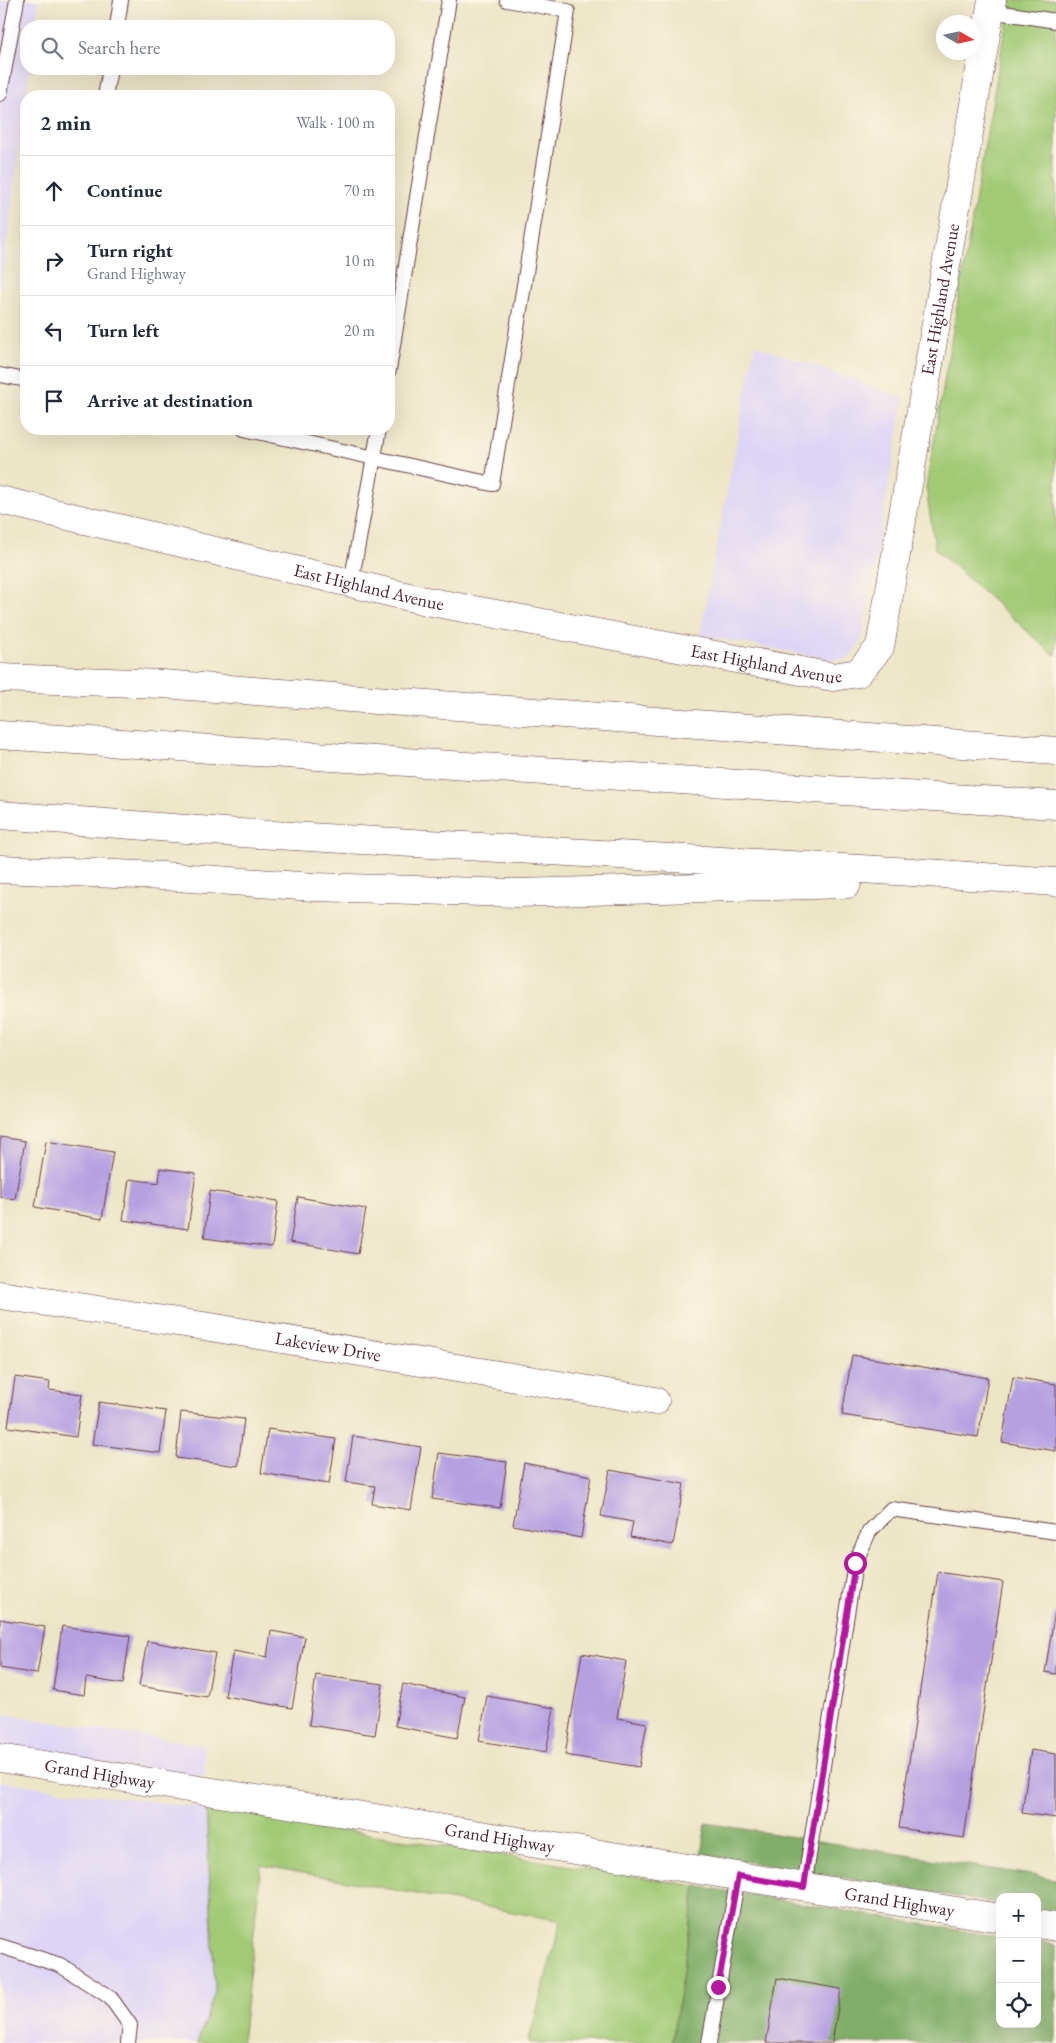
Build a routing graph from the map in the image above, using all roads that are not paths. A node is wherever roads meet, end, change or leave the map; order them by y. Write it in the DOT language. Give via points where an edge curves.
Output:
graph roads {
  1 [pos="16,0"];
  2 [pos="121,0"];
  3 [pos="449,0"];
  4 [pos="508,0"];
  5 [pos="991,5"];
  6 [pos="118,20"];
  7 [pos="1056,21"];
  8 [pos="109,75"];
  9 [pos="107,90"];
  10 [pos="0,94"];
  11 [pos="395,333"];
  12 [pos="0,374"];
  13 [pos="20,379"];
  14 [pos="271,435"];
  15 [pos="378,435"];
  16 [pos="374,458"];
  17 [pos="0,500"];
  18 [pos="350,583"];
  19 [pos="0,659"];
  20 [pos="0,678"];
  21 [pos="162,684"];
  22 [pos="0,734"];
  23 [pos="1056,751"];
  24 [pos="1056,805"];
  25 [pos="0,815"];
  26 [pos="0,870"];
  27 [pos="1014,879"];
  28 [pos="1056,882"];
  29 [pos="0,1295"];
  30 [pos="656,1401"];
  31 [pos="1056,1532"];
  32 [pos="0,1758"];
  33 [pos="738,1876"];
  34 [pos="804,1887"];
  35 [pos="996,1917"];
  36 [pos="1041,1925"];
  37 [pos="1056,1927"];
  38 [pos="0,1946"];
  39 [pos="128,2043"];
  40 [pos="709,2043"];
  1 -- 10 [label="lane"];
  2 -- 6 [label="lane"];
  3 -- 11 [label="lane"];
  4 -- 16 [label="lane" via="568,11 492,484"];
  5 -- 7 [label="lane"];
  5 -- 18 [label="main road, East Highland Avenue" via="880,647 858,673 833,677 426,601"];
  8 -- 9 [label="lane"];
  12 -- 13 [label="lane"];
  14 -- 16 [label="lane"];
  15 -- 16 [label="lane"];
  16 -- 18 [label="lane"];
  17 -- 18 [label="main road, East Highland Avenue"];
  19 -- 21 [label="main road"];
  20 -- 21 [label="main road"];
  21 -- 23 [label="main road"];
  22 -- 24 [label="main road"];
  25 -- 27 [label="main road" via="239,833"];
  26 -- 27 [label="main road" via="163,876 314,887 517,893"];
  27 -- 28 [label="main road"];
  29 -- 30 [label="main road, Lakeview Drive"];
  31 -- 34 [label="lane" via="891,1509 869,1532 855,1563"];
  32 -- 33 [label="main road, Grand Highway"];
  33 -- 34 [label="main road, Grand Highway"];
  33 -- 40 [label="lane"];
  34 -- 35 [label="main road, Grand Highway"];
  36 -- 37 [label="main road"];
  38 -- 39 [label="lane" via="60,1965 110,1997 130,2025"];
}
